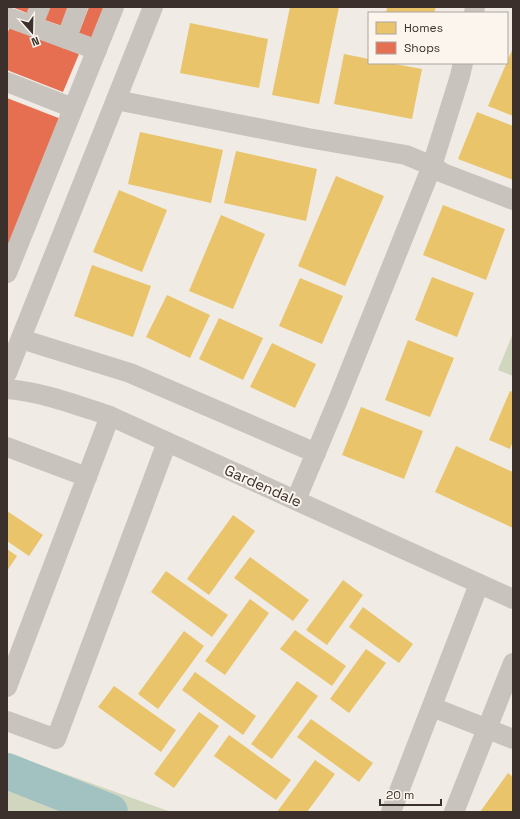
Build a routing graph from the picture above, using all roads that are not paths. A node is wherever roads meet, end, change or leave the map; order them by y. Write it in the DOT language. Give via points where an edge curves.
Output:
graph roads {
  1 [pos="40,7"];
  2 [pos="78,7"];
  3 [pos="114,7"];
  4 [pos="153,7"];
  5 [pos="7,17"];
  6 [pos="32,26"];
  7 [pos="66,38"];
  8 [pos="97,50"];
  9 [pos="463,64"];
  10 [pos="7,82"];
  11 [pos="116,100"];
  12 [pos="73,108"];
  13 [pos="432,166"];
  14 [pos="513,200"];
  15 [pos="7,273"];
  16 [pos="21,339"];
  17 [pos="7,374"];
  18 [pos="7,389"];
  19 [pos="110,416"];
  20 [pos="167,442"];
  21 [pos="7,447"];
  22 [pos="316,452"];
  23 [pos="87,477"];
  24 [pos="296,500"];
  25 [pos="479,584"];
  26 [pos="513,599"];
  27 [pos="513,663"];
  28 [pos="7,687"];
  29 [pos="432,707"];
  30 [pos="7,721"];
  31 [pos="487,729"];
  32 [pos="513,739"];
  33 [pos="391,812"];
  34 [pos="454,812"];
  1 -- 6 [label="street"];
  2 -- 7 [label="street"];
  3 -- 8 [label="street"];
  4 -- 11 [label="street"];
  5 -- 6 [label="street"];
  6 -- 7 [label="street"];
  7 -- 8 [label="street"];
  8 -- 12 [label="street"];
  9 -- 13 [label="street"];
  10 -- 12 [label="street"];
  11 -- 13 [label="street" via="406,155"];
  11 -- 16 [label="street"];
  12 -- 15 [label="street"];
  13 -- 14 [label="street" via="443,173"];
  13 -- 22 [label="street"];
  16 -- 17 [label="street"];
  16 -- 22 [label="street" via="130,373"];
  18 -- 19 [label="street, Gardendale" via="50,396"];
  19 -- 20 [label="street, Gardendale"];
  19 -- 23 [label="street"];
  20 -- 24 [label="street, Gardendale"];
  20 -- 30 [label="street" via="56,739"];
  21 -- 23 [label="street"];
  22 -- 24 [label="street"];
  23 -- 28 [label="street"];
  24 -- 25 [label="street, Gardendale"];
  25 -- 26 [label="street, Gardendale"];
  25 -- 29 [label="street"];
  27 -- 31 [label="street"];
  29 -- 31 [label="street"];
  29 -- 33 [label="street"];
  31 -- 32 [label="street"];
  31 -- 34 [label="street"];
}
